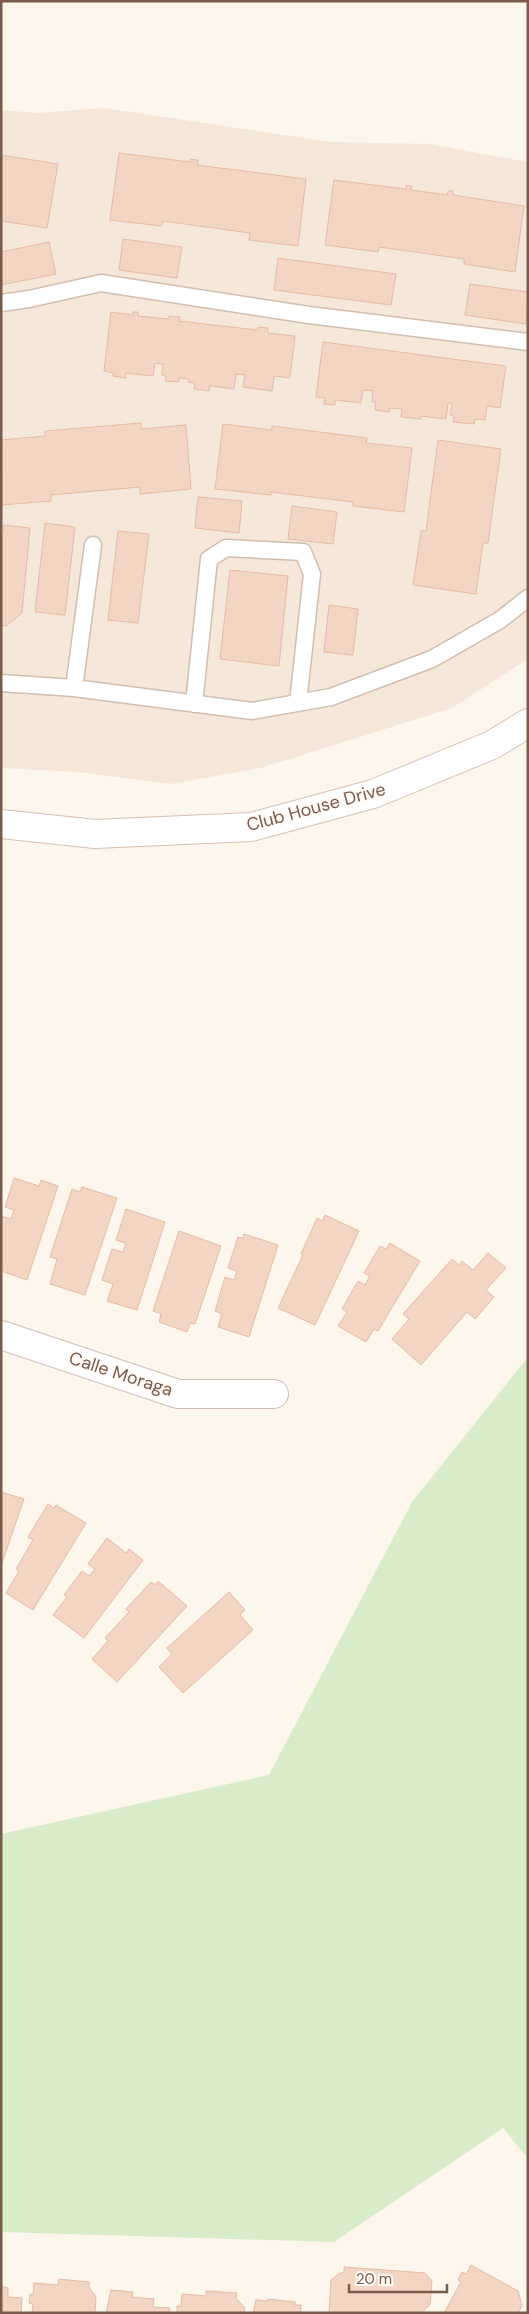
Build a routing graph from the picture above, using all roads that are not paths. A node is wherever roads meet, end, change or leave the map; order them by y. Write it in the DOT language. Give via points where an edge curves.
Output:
graph roads {
  1 [pos="1,302"];
  2 [pos="528,342"];
  3 [pos="93,545"];
  4 [pos="528,598"];
  5 [pos="1,683"];
  6 [pos="74,688"];
  7 [pos="298,703"];
  8 [pos="194,704"];
  9 [pos="528,723"];
  10 [pos="1,824"];
  11 [pos="1,1334"];
  12 [pos="274,1394"];
  1 -- 2 [label="lane" via="29,299 101,282 309,315"];
  3 -- 6 [label="lane"];
  4 -- 7 [label="lane" via="500,620 432,659 331,697"];
  5 -- 6 [label="lane"];
  6 -- 8 [label="lane"];
  7 -- 8 [label="lane" via="252,711"];
  7 -- 8 [label="lane" via="312,574 303,552 226,548 209,559"];
  9 -- 10 [label="street, Club House Drive" via="492,745 373,794 251,827 95,834"];
  11 -- 12 [label="street, Calle Moraga" via="178,1394"];
}
